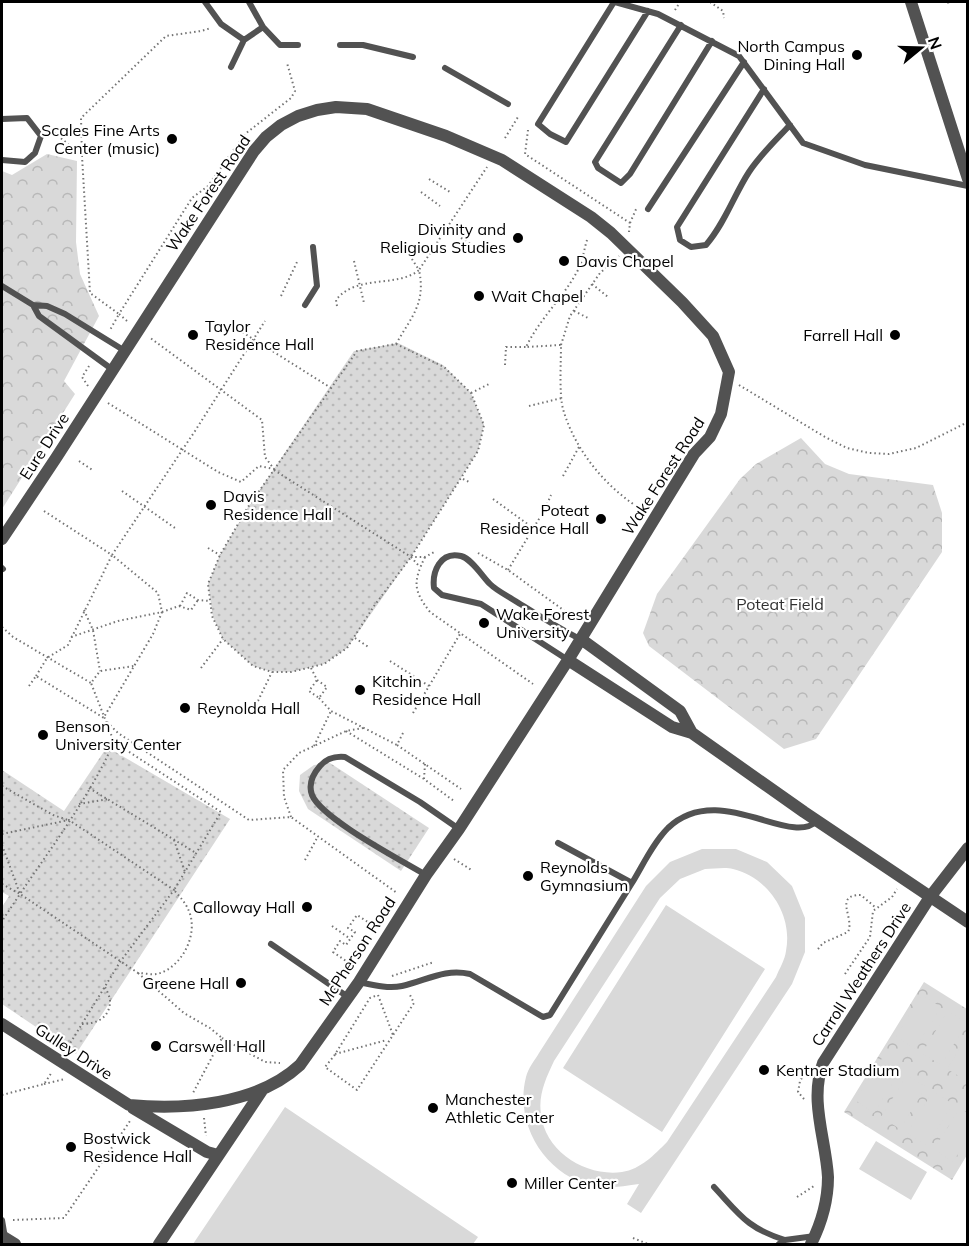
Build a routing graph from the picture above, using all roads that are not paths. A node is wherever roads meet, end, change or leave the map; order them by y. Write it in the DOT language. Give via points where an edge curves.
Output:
graph roads {
  1 [pos="205,2"];
  2 [pos="249,2"];
  3 [pos="614,2"];
  4 [pos="911,2"];
  5 [pos="648,11"];
  6 [pos="681,25"];
  7 [pos="263,27"];
  8 [pos="244,40"];
  9 [pos="712,41"];
  10 [pos="298,45"];
  11 [pos="340,45"];
  12 [pos="413,57"];
  13 [pos="744,63"];
  14 [pos="231,67"];
  15 [pos="445,68"];
  16 [pos="764,89"];
  17 [pos="508,104"];
  18 [pos="2,119"];
  19 [pos="790,125"];
  20 [pos="2,160"];
  21 [pos="968,179"];
  22 [pos="968,186"];
  23 [pos="648,208"];
  24 [pos="313,248"];
  25 [pos="2,286"];
  26 [pos="33,305"];
  27 [pos="305,305"];
  28 [pos="125,351"];
  29 [pos="113,370"];
  30 [pos="2,539"];
  31 [pos="581,639"];
  32 [pos="568,660"];
  33 [pos="692,733"];
  34 [pos="817,821"];
  35 [pos="459,829"];
  36 [pos="558,843"];
  37 [pos="968,848"];
  38 [pos="426,875"];
  39 [pos="632,883"];
  40 [pos="930,897"];
  41 [pos="968,922"];
  42 [pos="271,944"];
  43 [pos="359,982"];
  44 [pos="348,997"];
  45 [pos="2,1024"];
  46 [pos="263,1089"];
  47 [pos="133,1107"];
  48 [pos="212,1154"];
  49 [pos="714,1187"];
  50 [pos="2,1220"];
  51 [pos="7,1240"];
  52 [pos="813,1240"];
  53 [pos="782,1242"];
  54 [pos="159,1245"];
  1 -- 8 [label="lane" via="221,24"];
  2 -- 7 [label="lane"];
  3 -- 5 [label="lane"];
  3 -- 5 [label="lane" via="538,124 566,142"];
  4 -- 21 [label="street"];
  5 -- 6 [label="lane"];
  6 -- 9 [label="lane"];
  6 -- 9 [label="lane" via="595,162 621,183"];
  7 -- 8 [label="lane"];
  7 -- 10 [label="lane" via="280,45"];
  8 -- 14 [label="lane"];
  9 -- 13 [label="lane"];
  11 -- 12 [label="lane" via="363,45"];
  13 -- 16 [label="lane"];
  13 -- 23 [label="lane"];
  15 -- 17 [label="lane"];
  16 -- 19 [label="lane"];
  16 -- 19 [label="lane" via="677,227 680,240 691,247 705,245 749,172"];
  18 -- 20 [label="lane" via="27,118 41,136 35,153 25,162"];
  19 -- 22 [label="lane" via="803,143 865,165"];
  24 -- 27 [label="lane" via="317,286"];
  25 -- 26 [label="lane"];
  26 -- 28 [label="lane" via="64,314"];
  26 -- 29 [label="lane" via="39,316"];
  28 -- 29 [label="street, Wake Forest Road"];
  28 -- 31 [label="street, Wake Forest Road" via="254,151 281,125 298,116 348,106 392,116 502,160 611,233 713,336 729,372 721,414 710,437 694,454"];
  29 -- 30 [label="street, Eure Drive"];
  31 -- 32 [label="street, Wake Forest Road"];
  31 -- 32 [label="lane" via="493,587 468,559 448,556 435,569 434,588 442,595 481,604"];
  31 -- 33 [label="street" via="680,711"];
  32 -- 33 [label="street" via="672,727"];
  32 -- 35 [label="street, McPherson Road"];
  33 -- 34 [label="street"];
  34 -- 39 [label="lane" via="798,829 714,809 685,817 654,846"];
  34 -- 40 [label="street"];
  35 -- 38 [label="street, McPherson Road"];
  35 -- 38 [label="lane" via="345,758 325,761 317,770 310,786 321,808"];
  36 -- 39 [label="lane"];
  37 -- 40 [label="street, Carroll Weathers Drive"];
  38 -- 43 [label="street, McPherson Road"];
  39 -- 43 [label="lane" via="546,1017 462,972 441,973 403,986"];
  40 -- 41 [label="street"];
  40 -- 52 [label="street, Carroll Weathers Drive" via="821,1070 819,1101 827,1183"];
  42 -- 44 [label="lane"];
  43 -- 44 [label="street, McPherson Road"];
  44 -- 46 [label="street, McPherson Road" via="300,1065"];
  45 -- 47 [label="street, Gulley Drive"];
  46 -- 47 [label="street, Gulley Drive" via="204,1105"];
  46 -- 48 [label="street, McPherson Road"];
  47 -- 48 [label="street, Gulley Drive"];
  48 -- 54 [label="street, McPherson Road"];
  49 -- 53 [label="lane" via="747,1224"];
  50 -- 51 [label="lane"];
  52 -- 53 [label="lane"];
}
